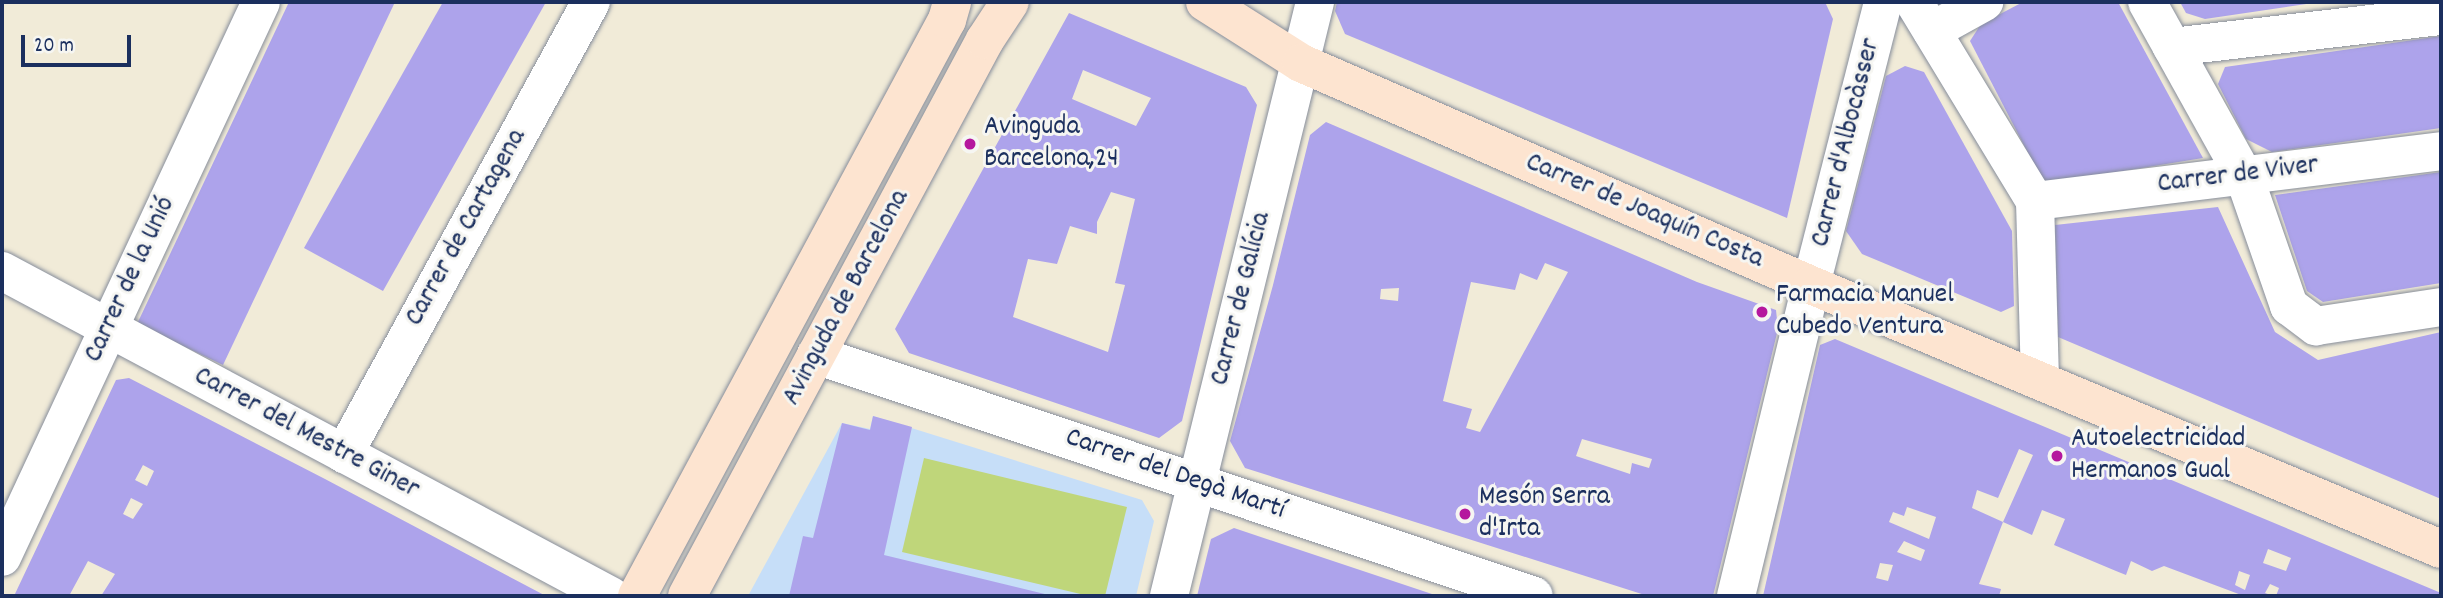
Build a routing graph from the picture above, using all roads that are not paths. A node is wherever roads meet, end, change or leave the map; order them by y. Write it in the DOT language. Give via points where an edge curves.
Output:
graph roads {
  1 [pos="261,2"];
  2 [pos="591,2"];
  3 [pos="952,2"];
  4 [pos="1010,2"];
  5 [pos="1205,2"];
  6 [pos="1315,2"];
  7 [pos="1883,2"];
  8 [pos="1984,2"];
  9 [pos="2147,2"];
  10 [pos="1923,16"];
  11 [pos="2441,16"];
  12 [pos="2172,47"];
  13 [pos="1300,64"];
  14 [pos="2441,151"];
  15 [pos="2244,176"];
  16 [pos="2035,201"];
  17 [pos="2,271"];
  18 [pos="1811,285"];
  19 [pos="2441,307"];
  20 [pos="109,328"];
  21 [pos="816,355"];
  22 [pos="2040,380"];
  23 [pos="344,454"];
  24 [pos="1197,482"];
  25 [pos="2441,549"];
  26 [pos="2,557"];
  27 [pos="1513,593"];
  28 [pos="611,596"];
  29 [pos="637,596"];
  30 [pos="687,596"];
  31 [pos="1169,596"];
  32 [pos="1736,596"];
  1 -- 20 [label="street, Carrer de la Unió"];
  2 -- 23 [label="street, Carrer de Cartagena"];
  3 -- 29 [label="street, Avinguda de Barcelona" via="947,20"];
  4 -- 21 [label="street, Avinguda de Barcelona" via="985,40"];
  5 -- 13 [label="street, Carrer de Joaquín Costa"];
  6 -- 13 [label="street, Carrer de Galícia"];
  7 -- 18 [label="street, Carrer d'Albocàsser"];
  8 -- 10 [label="street"];
  9 -- 12 [label="street"];
  10 -- 16 [label="street"];
  11 -- 12 [label="street"];
  12 -- 15 [label="street"];
  13 -- 18 [label="street, Carrer de Joaquín Costa"];
  13 -- 24 [label="street, Carrer de Galícia"];
  14 -- 15 [label="street, Carrer de Viver"];
  15 -- 16 [label="street, Carrer de Viver"];
  15 -- 19 [label="street" via="2290,306 2316,326"];
  16 -- 22 [label="street"];
  17 -- 20 [label="street, Carrer del Mestre Giner"];
  18 -- 22 [label="street, Carrer de Joaquín Costa"];
  18 -- 32 [label="street, Carrer d'Albocàsser"];
  20 -- 23 [label="street, Carrer del Mestre Giner"];
  20 -- 26 [label="street, Carrer de la Unió"];
  21 -- 24 [label="street, Carrer del Degà Martí"];
  21 -- 30 [label="street, Avinguda de Barcelona"];
  22 -- 25 [label="street, Carrer de Joaquín Costa"];
  23 -- 28 [label="street, Carrer del Mestre Giner"];
  24 -- 27 [label="street, Carrer del Degà Martí"];
  24 -- 31 [label="street, Carrer de Galícia"];
}
